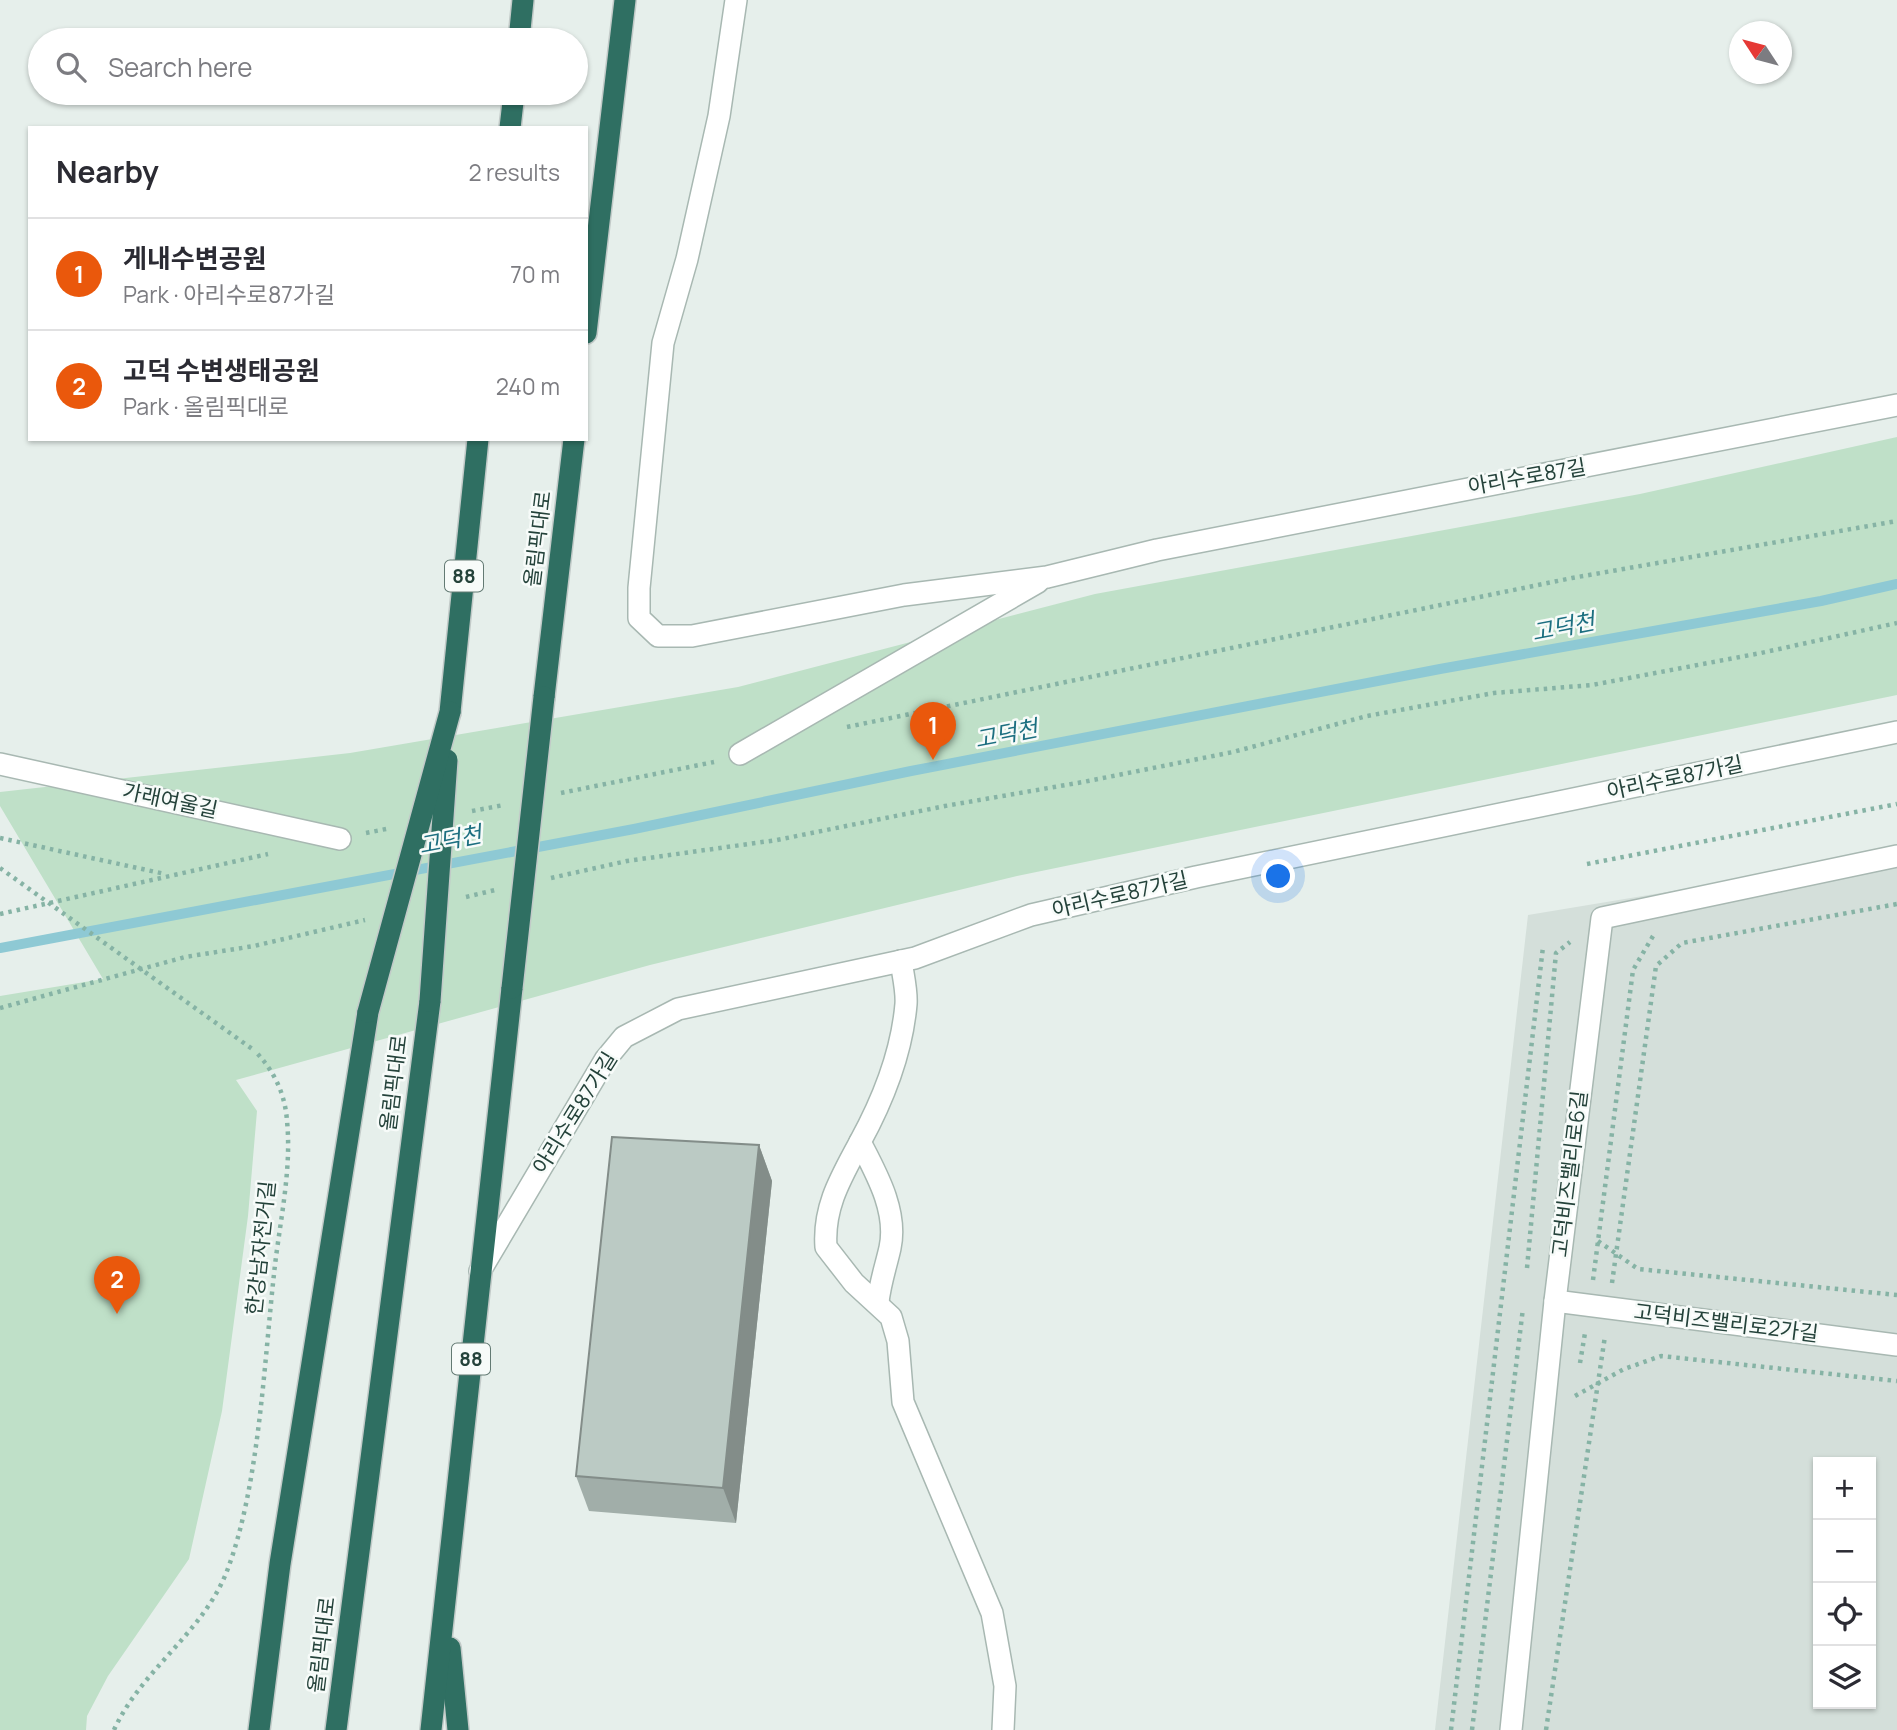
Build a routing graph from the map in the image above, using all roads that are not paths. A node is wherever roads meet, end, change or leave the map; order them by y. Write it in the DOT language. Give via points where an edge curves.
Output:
graph roads {
  1 [pos="523,0"];
  2 [pos="625,0"];
  3 [pos="736,0"];
  4 [pos="520,28"];
  5 [pos="513,105"];
  6 [pos="510,126"];
  7 [pos="588,316"];
  8 [pos="1897,405"];
  9 [pos="478,441"];
  10 [pos="574,441"];
  11 [pos="1047,577"];
  12 [pos="450,712"];
  13 [pos="1897,732"];
  14 [pos="740,754"];
  15 [pos="0,764"];
  16 [pos="340,839"];
  17 [pos="1897,856"];
  18 [pos="901,961"];
  19 [pos="860,1142"];
  20 [pos="480,1271"];
  21 [pos="1555,1301"];
  22 [pos="878,1302"];
  23 [pos="1897,1345"];
  24 [pos="446,1608"];
  25 [pos="259,1730"];
  26 [pos="336,1730"];
  27 [pos="431,1730"];
  28 [pos="458,1730"];
  29 [pos="1003,1730"];
  30 [pos="1511,1730"];
  1 -- 4 [label="highway"];
  2 -- 7 [label="highway"];
  3 -- 11 [label="street" via="719,116 663,343 639,618 658,636 692,636 904,595"];
  5 -- 6 [label="highway"];
  8 -- 11 [label="street, 아리수로87길" via="1157,550"];
  9 -- 12 [label="highway, 올림픽대로 / 88"];
  10 -- 20 [label="highway, 올림픽대로 / 88, bridge"];
  11 -- 14 [label="street"];
  12 -- 25 [label="highway, bridge" via="368,1012 280,1564"];
  12 -- 26 [label="highway, 올림픽대로 / 88, bridge" via="430,1001"];
  13 -- 18 [label="street, 아리수로87가길" via="1183,880 1031,915"];
  15 -- 16 [label="street, 가래여울길"];
  17 -- 21 [label="street, 고덕비즈밸리로6길" via="1602,918"];
  18 -- 19 [label="street" via="906,1002 899,1041 891,1072"];
  18 -- 20 [label="street, 아리수로87가길" via="678,1009 624,1037 605,1060"];
  19 -- 22 [label="street" via="882,1186 891,1226"];
  19 -- 22 [label="street" via="829,1207 826,1247 854,1283"];
  20 -- 24 [label="highway, 올림픽대로 / 88"];
  21 -- 23 [label="street, 고덕비즈밸리로2가길"];
  21 -- 30 [label="street, 고덕비즈밸리로6길"];
  22 -- 29 [label="street" via="891,1317 898,1341 903,1402 992,1613 1005,1686"];
  24 -- 27 [label="highway, 올림픽대로 / 88"];
  24 -- 28 [label="highway"];
}
